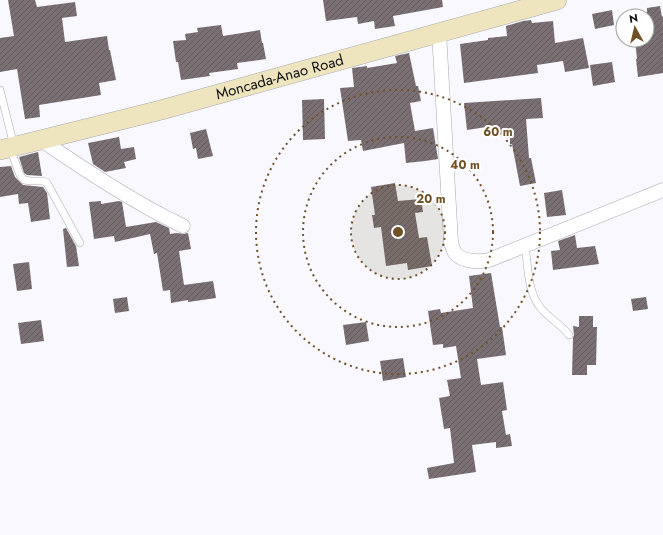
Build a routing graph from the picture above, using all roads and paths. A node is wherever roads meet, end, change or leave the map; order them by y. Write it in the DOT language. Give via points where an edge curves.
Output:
graph roads {
  1 [pos="557,0"];
  2 [pos="439,32"];
  3 [pos="0,90"];
  4 [pos="41,140"];
  5 [pos="8,148"];
  6 [pos="663,190"];
  7 [pos="183,226"];
  8 [pos="80,243"];
  9 [pos="525,245"];
  10 [pos="569,335"];
  1 -- 2 [label="main road, Moncada-Anao Road"];
  2 -- 4 [label="main road, Moncada-Anao Road" via="161,110"];
  2 -- 9 [label="street" via="452,248 463,258 480,261 489,260"];
  3 -- 5 [label="lane"];
  4 -- 5 [label="main road, Moncada-Anao Road"];
  4 -- 7 [label="street" via="100,179"];
  5 -- 8 [label="lane" via="24,180 47,183"];
  6 -- 9 [label="street"];
  9 -- 10 [label="lane" via="531,291 540,307"];
}
